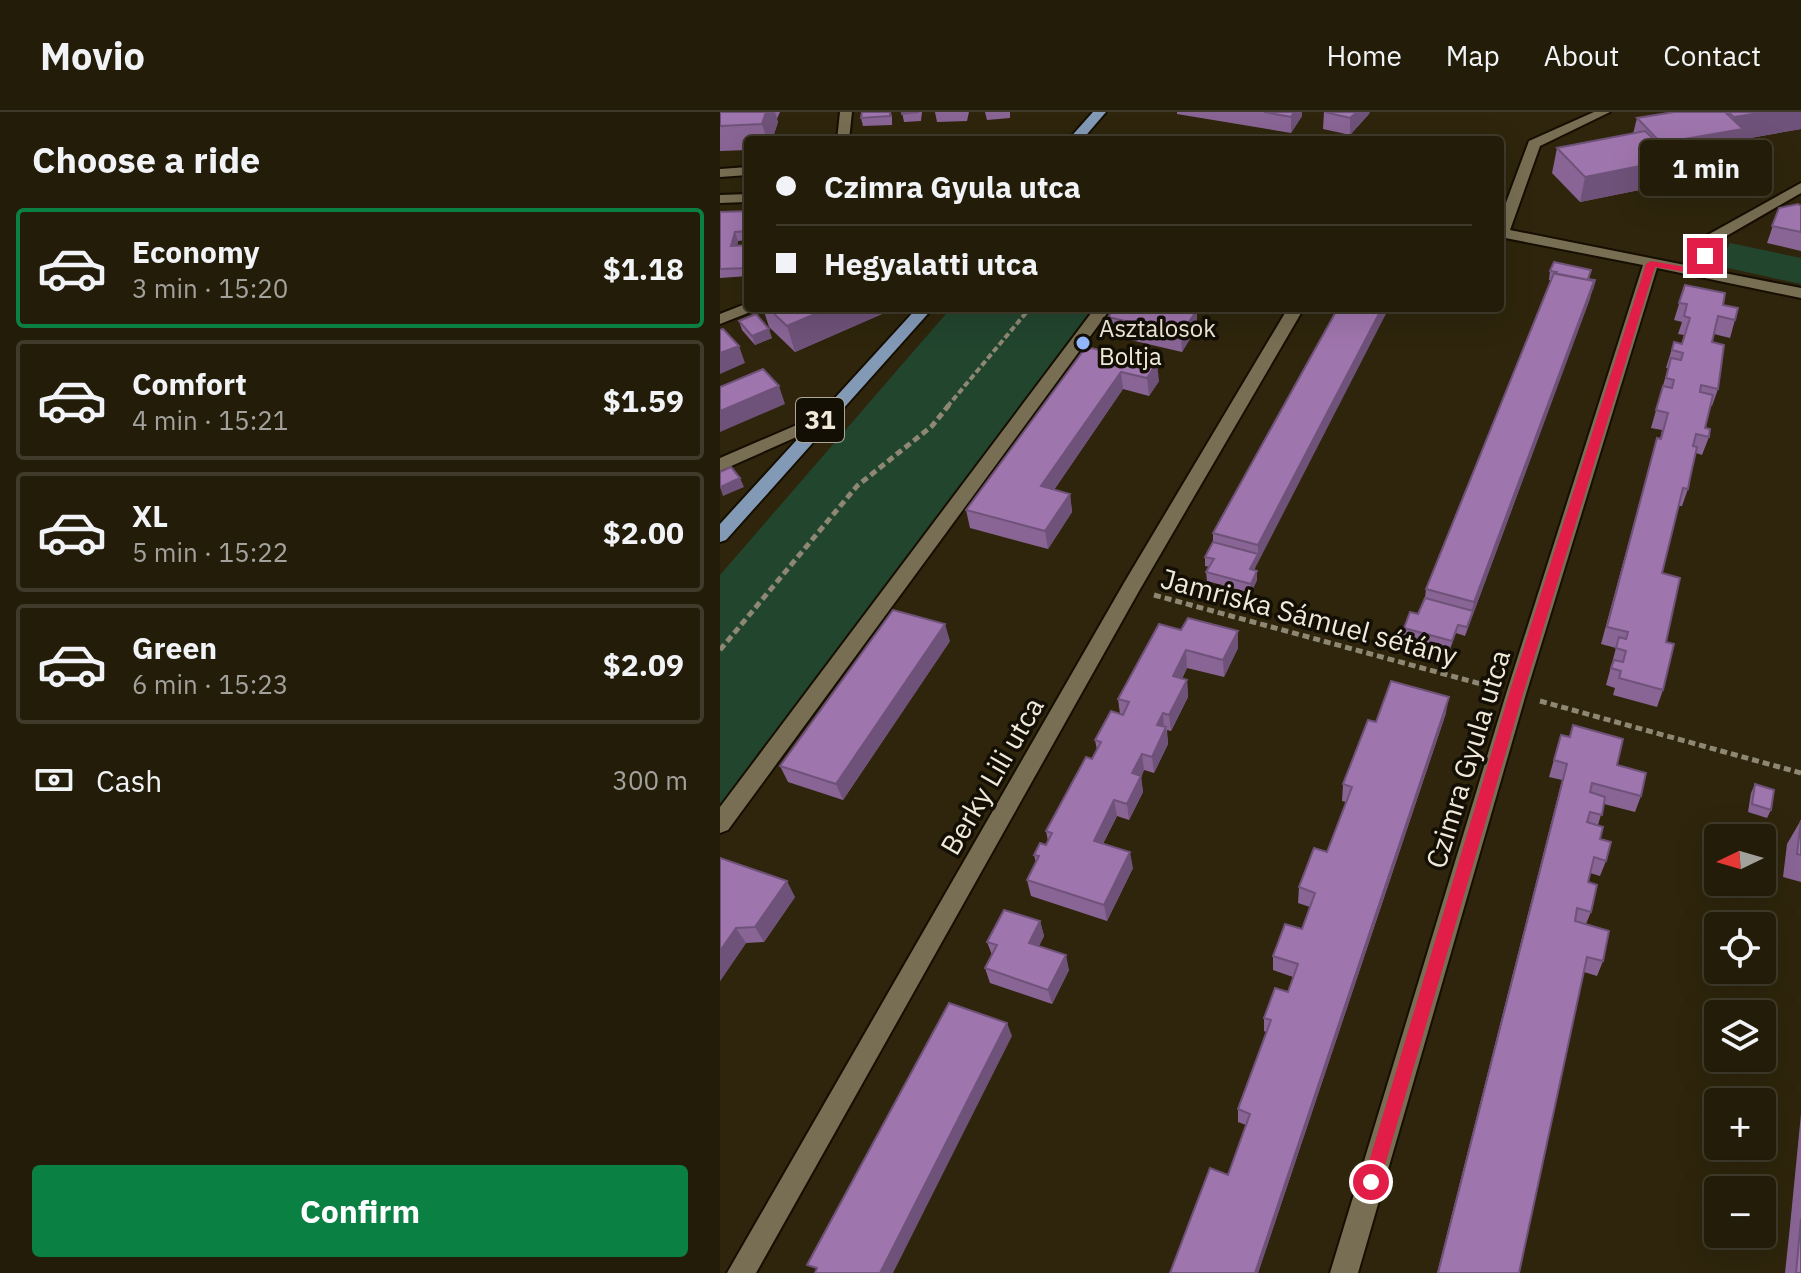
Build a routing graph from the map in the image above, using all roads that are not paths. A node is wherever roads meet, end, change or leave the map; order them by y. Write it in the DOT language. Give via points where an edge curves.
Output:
graph roads {
  1 [pos="846,112"];
  2 [pos="1100,112"];
  3 [pos="1604,112"];
  4 [pos="843,136"];
  5 [pos="1079,136"];
  6 [pos="744,171"];
  7 [pos="720,173"];
  8 [pos="1801,187"];
  9 [pos="744,198"];
  10 [pos="720,199"];
  11 [pos="1504,225"];
  12 [pos="1504,234"];
  13 [pos="1651,264"];
  14 [pos="1701,273"];
  15 [pos="1801,293"];
  16 [pos="744,310"];
  17 [pos="921,312"];
  18 [pos="1100,312"];
  19 [pos="1294,312"];
  20 [pos="720,319"];
  21 [pos="822,419"];
  22 [pos="720,465"];
  23 [pos="720,536"];
  24 [pos="720,824"];
  25 [pos="741,1273"];
  26 [pos="1344,1273"];
  1 -- 4 [label="lane"];
  2 -- 5 [label="main road"];
  3 -- 11 [label="street" via="1534,144"];
  6 -- 7 [label="lane"];
  8 -- 14 [label="street" via="1709,240"];
  9 -- 10 [label="lane"];
  12 -- 13 [label="street"];
  13 -- 14 [label="street"];
  13 -- 26 [label="street, Czimra Gyula utca"];
  14 -- 15 [label="street"];
  16 -- 20 [label="street"];
  17 -- 21 [label="main road, 31"];
  18 -- 24 [label="street"];
  19 -- 25 [label="street, Berky Lili utca"];
  21 -- 22 [label="street"];
  21 -- 23 [label="main road, 31"];
}
